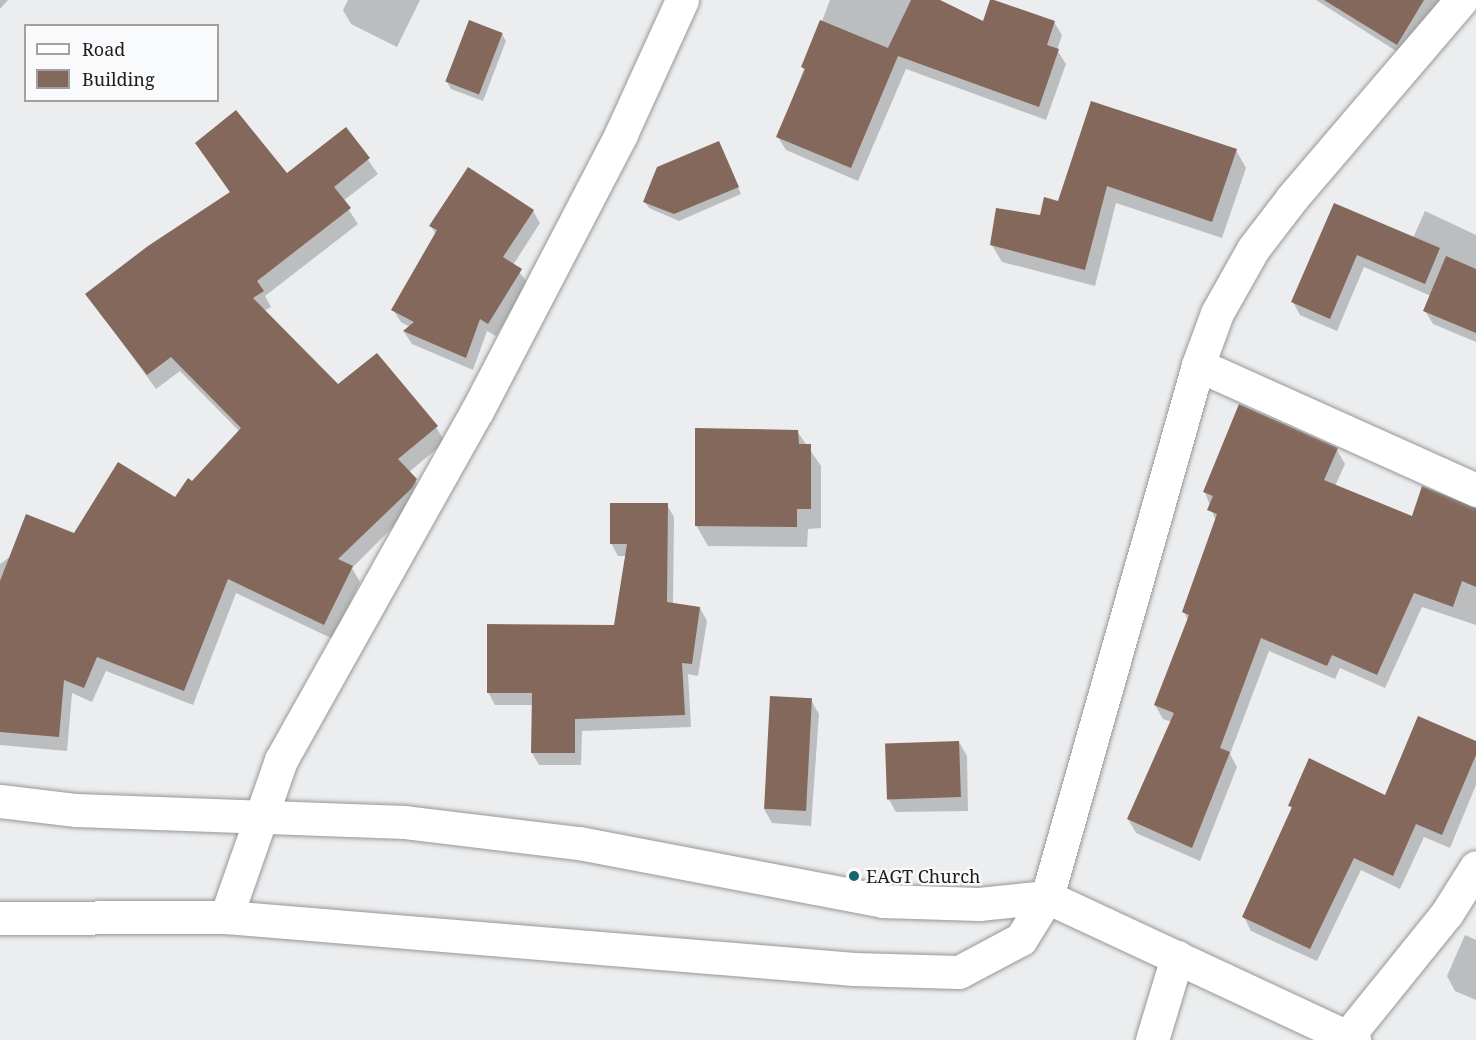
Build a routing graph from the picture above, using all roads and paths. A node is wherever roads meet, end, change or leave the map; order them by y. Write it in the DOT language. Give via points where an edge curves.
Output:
graph roads {
  1 [pos="682,0"];
  2 [pos="1461,0"];
  3 [pos="1198,365"];
  4 [pos="1476,490"];
  5 [pos="0,801"];
  6 [pos="262,816"];
  7 [pos="1476,867"];
  8 [pos="1047,897"];
  9 [pos="226,916"];
  10 [pos="0,918"];
  11 [pos="1177,957"];
  12 [pos="1350,1038"];
  13 [pos="1152,1040"];
  1 -- 6 [label="street" via="621,134 477,411 281,760"];
  2 -- 3 [label="street" via="1253,249 1217,313"];
  3 -- 4 [label="street"];
  3 -- 8 [label="street"];
  5 -- 6 [label="street" via="76,810"];
  6 -- 8 [label="street" via="405,822 579,843 882,901 979,904"];
  6 -- 9 [label="street"];
  7 -- 12 [label="street" via="1447,913"];
  8 -- 9 [label="street" via="1021,939 959,972 854,969"];
  8 -- 11 [label="street"];
  9 -- 10 [label="street"];
  11 -- 12 [label="street"];
  11 -- 13 [label="street"];
}
